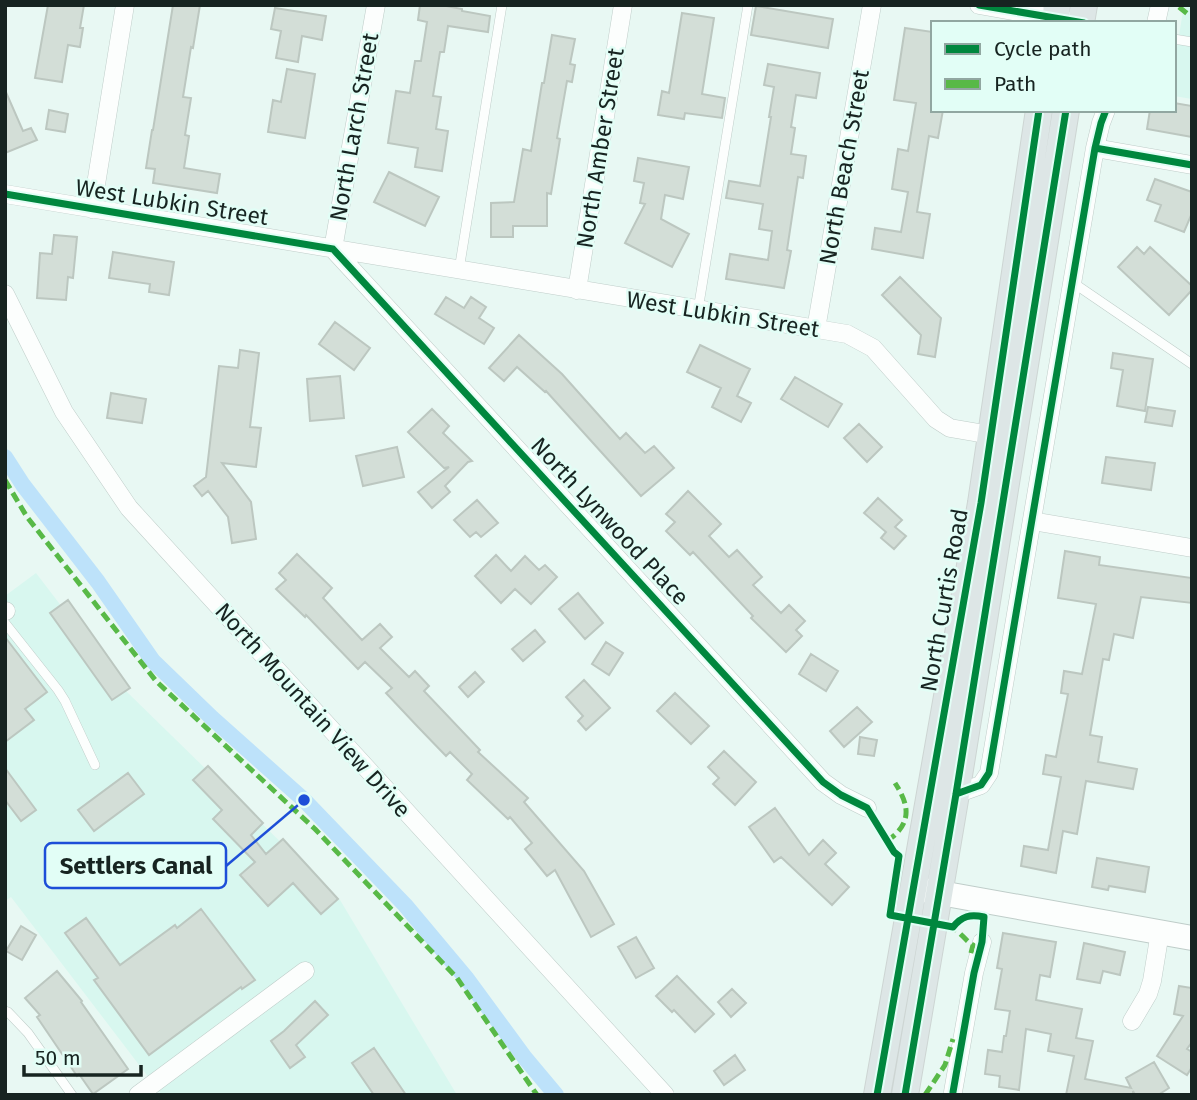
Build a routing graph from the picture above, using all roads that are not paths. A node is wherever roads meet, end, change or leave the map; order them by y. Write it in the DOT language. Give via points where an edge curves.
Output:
graph roads {
  1 [pos="125,5"];
  2 [pos="376,5"];
  3 [pos="502,5"];
  4 [pos="624,5"];
  5 [pos="748,5"];
  6 [pos="872,5"];
  7 [pos="979,5"];
  8 [pos="1084,5"];
  9 [pos="998,7"];
  10 [pos="1069,19"];
  11 [pos="1040,112"];
  12 [pos="1066,112"];
  13 [pos="1105,112"];
  14 [pos="1094,148"];
  15 [pos="1192,165"];
  16 [pos="5,194"];
  17 [pos="92,208"];
  18 [pos="333,249"];
  19 [pos="459,270"];
  20 [pos="1072,282"];
  21 [pos="577,290"];
  22 [pos="5,294"];
  23 [pos="698,310"];
  24 [pos="816,329"];
  25 [pos="1192,364"];
  26 [pos="990,435"];
  27 [pos="1032,521"];
  28 [pos="1192,548"];
  29 [pos="5,624"];
  30 [pos="95,765"];
  31 [pos="956,794"];
  32 [pos="867,808"];
  33 [pos="927,890"];
  34 [pos="1160,932"];
  35 [pos="1192,937"];
  36 [pos="982,942"];
  37 [pos="305,971"];
  38 [pos="5,1011"];
  39 [pos="1132,1021"];
  40 [pos="950,1094"];
  41 [pos="72,1095"];
  42 [pos="138,1095"];
  43 [pos="665,1095"];
  44 [pos="877,1095"];
  45 [pos="905,1095"];
  1 -- 17 [label="street"];
  2 -- 18 [label="street, North Larch Street"];
  3 -- 19 [label="lane"];
  4 -- 21 [label="street, North Amber Street"];
  5 -- 23 [label="lane"];
  6 -- 24 [label="street, North Beach Street"];
  7 -- 9 [label="street"];
  8 -- 10 [label="main road"];
  9 -- 10 [label="street"];
  11 -- 26 [label="main road, North Curtis Road"];
  12 -- 31 [label="main road, North Curtis Road"];
  13 -- 14 [label="street"];
  14 -- 15 [label="street"];
  14 -- 20 [label="street"];
  16 -- 17 [label="street, West Lubkin Street"];
  17 -- 18 [label="street, West Lubkin Street"];
  18 -- 19 [label="street, West Lubkin Street"];
  18 -- 32 [label="street, North Lynwood Place" via="823,782"];
  19 -- 21 [label="street, West Lubkin Street"];
  20 -- 25 [label="lane"];
  20 -- 27 [label="street"];
  21 -- 23 [label="street, West Lubkin Street"];
  22 -- 43 [label="street, North Mountain View Drive" via="64,412 129,509"];
  23 -- 24 [label="street, West Lubkin Street"];
  24 -- 26 [label="street, West Lubkin Street" via="847,334 873,348 936,419 950,428"];
  26 -- 33 [label="main road, North Curtis Road"];
  27 -- 28 [label="street"];
  27 -- 31 [label="street" via="989,773 981,785"];
  29 -- 30 [label="lane" via="65,701"];
  31 -- 33 [label="main road, North Curtis Road"];
  33 -- 34 [label="street"];
  33 -- 44 [label="main road, North Curtis Road"];
  33 -- 45 [label="main road, North Curtis Road"];
  34 -- 35 [label="street"];
  34 -- 39 [label="street" via="1152,982"];
  36 -- 40 [label="street"];
  37 -- 42 [label="street"];
  38 -- 41 [label="lane" via="28,1033"];
}
